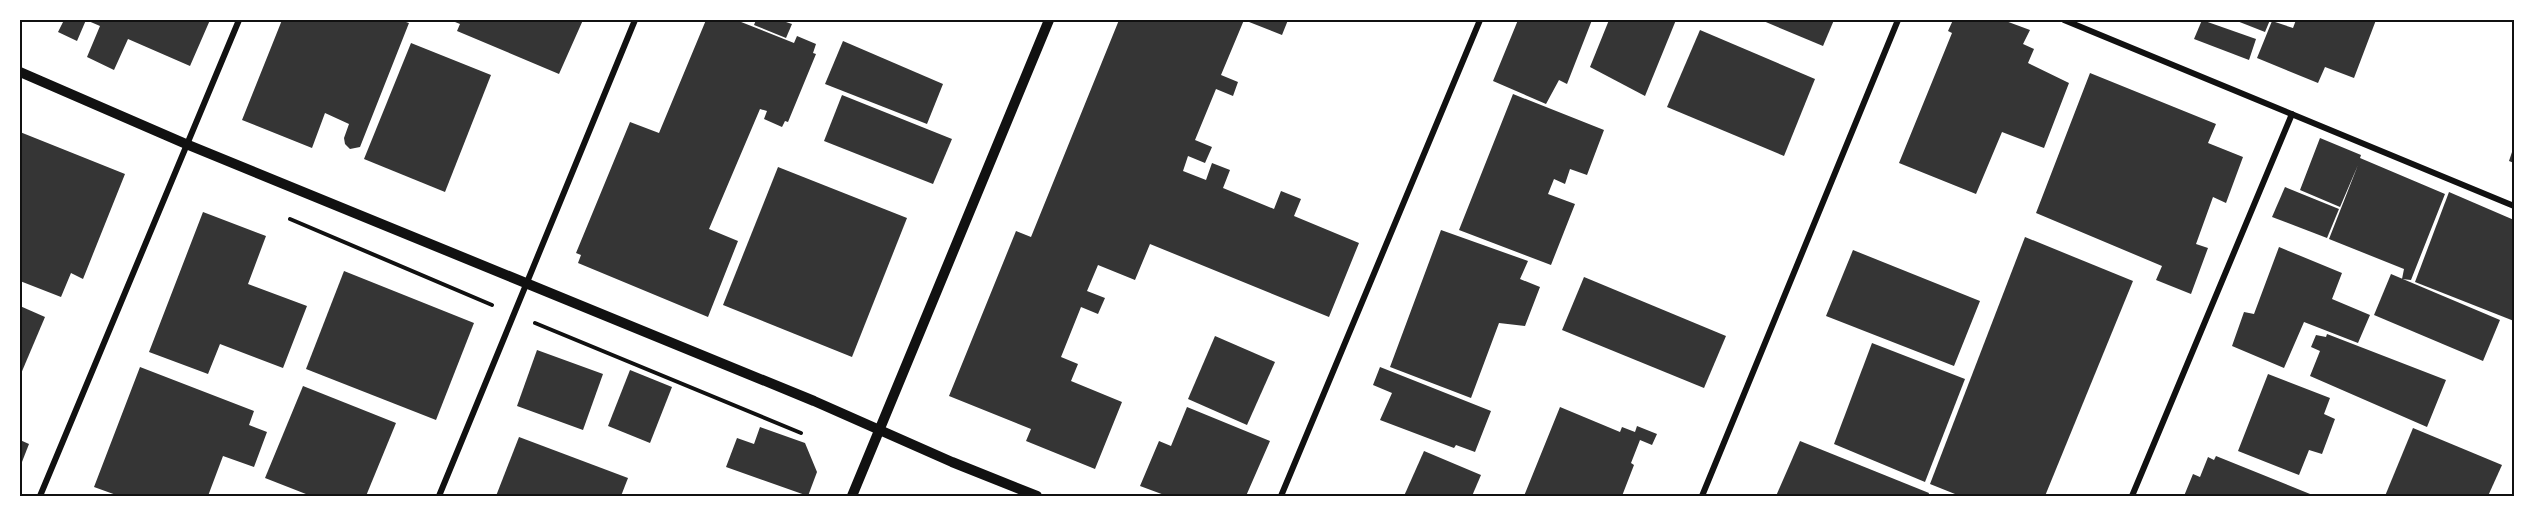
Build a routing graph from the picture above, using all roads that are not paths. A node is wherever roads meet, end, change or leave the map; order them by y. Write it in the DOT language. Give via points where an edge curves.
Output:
graph roads {
  1 [pos="239,20"];
  2 [pos="635,20"];
  3 [pos="1049,20"];
  4 [pos="1480,20"];
  5 [pos="1898,20"];
  6 [pos="2064,20"];
  7 [pos="20,72"];
  8 [pos="2292,114"];
  9 [pos="186,144"];
  10 [pos="2514,206"];
  11 [pos="527,285"];
  12 [pos="880,431"];
  13 [pos="40,496"];
  14 [pos="439,496"];
  15 [pos="852,496"];
  16 [pos="1037,496"];
  17 [pos="1281,496"];
  18 [pos="1702,496"];
  19 [pos="2132,496"];
  1 -- 9 [label="street"];
  2 -- 11 [label="street"];
  3 -- 12 [label="street"];
  4 -- 17 [label="street"];
  5 -- 18 [label="street"];
  6 -- 8 [label="street"];
  7 -- 9 [label="street"];
  8 -- 10 [label="street"];
  8 -- 19 [label="street"];
  9 -- 11 [label="street"];
  9 -- 13 [label="street"];
  11 -- 12 [label="street"];
  11 -- 14 [label="street"];
  12 -- 15 [label="street"];
  12 -- 16 [label="street"];
}
